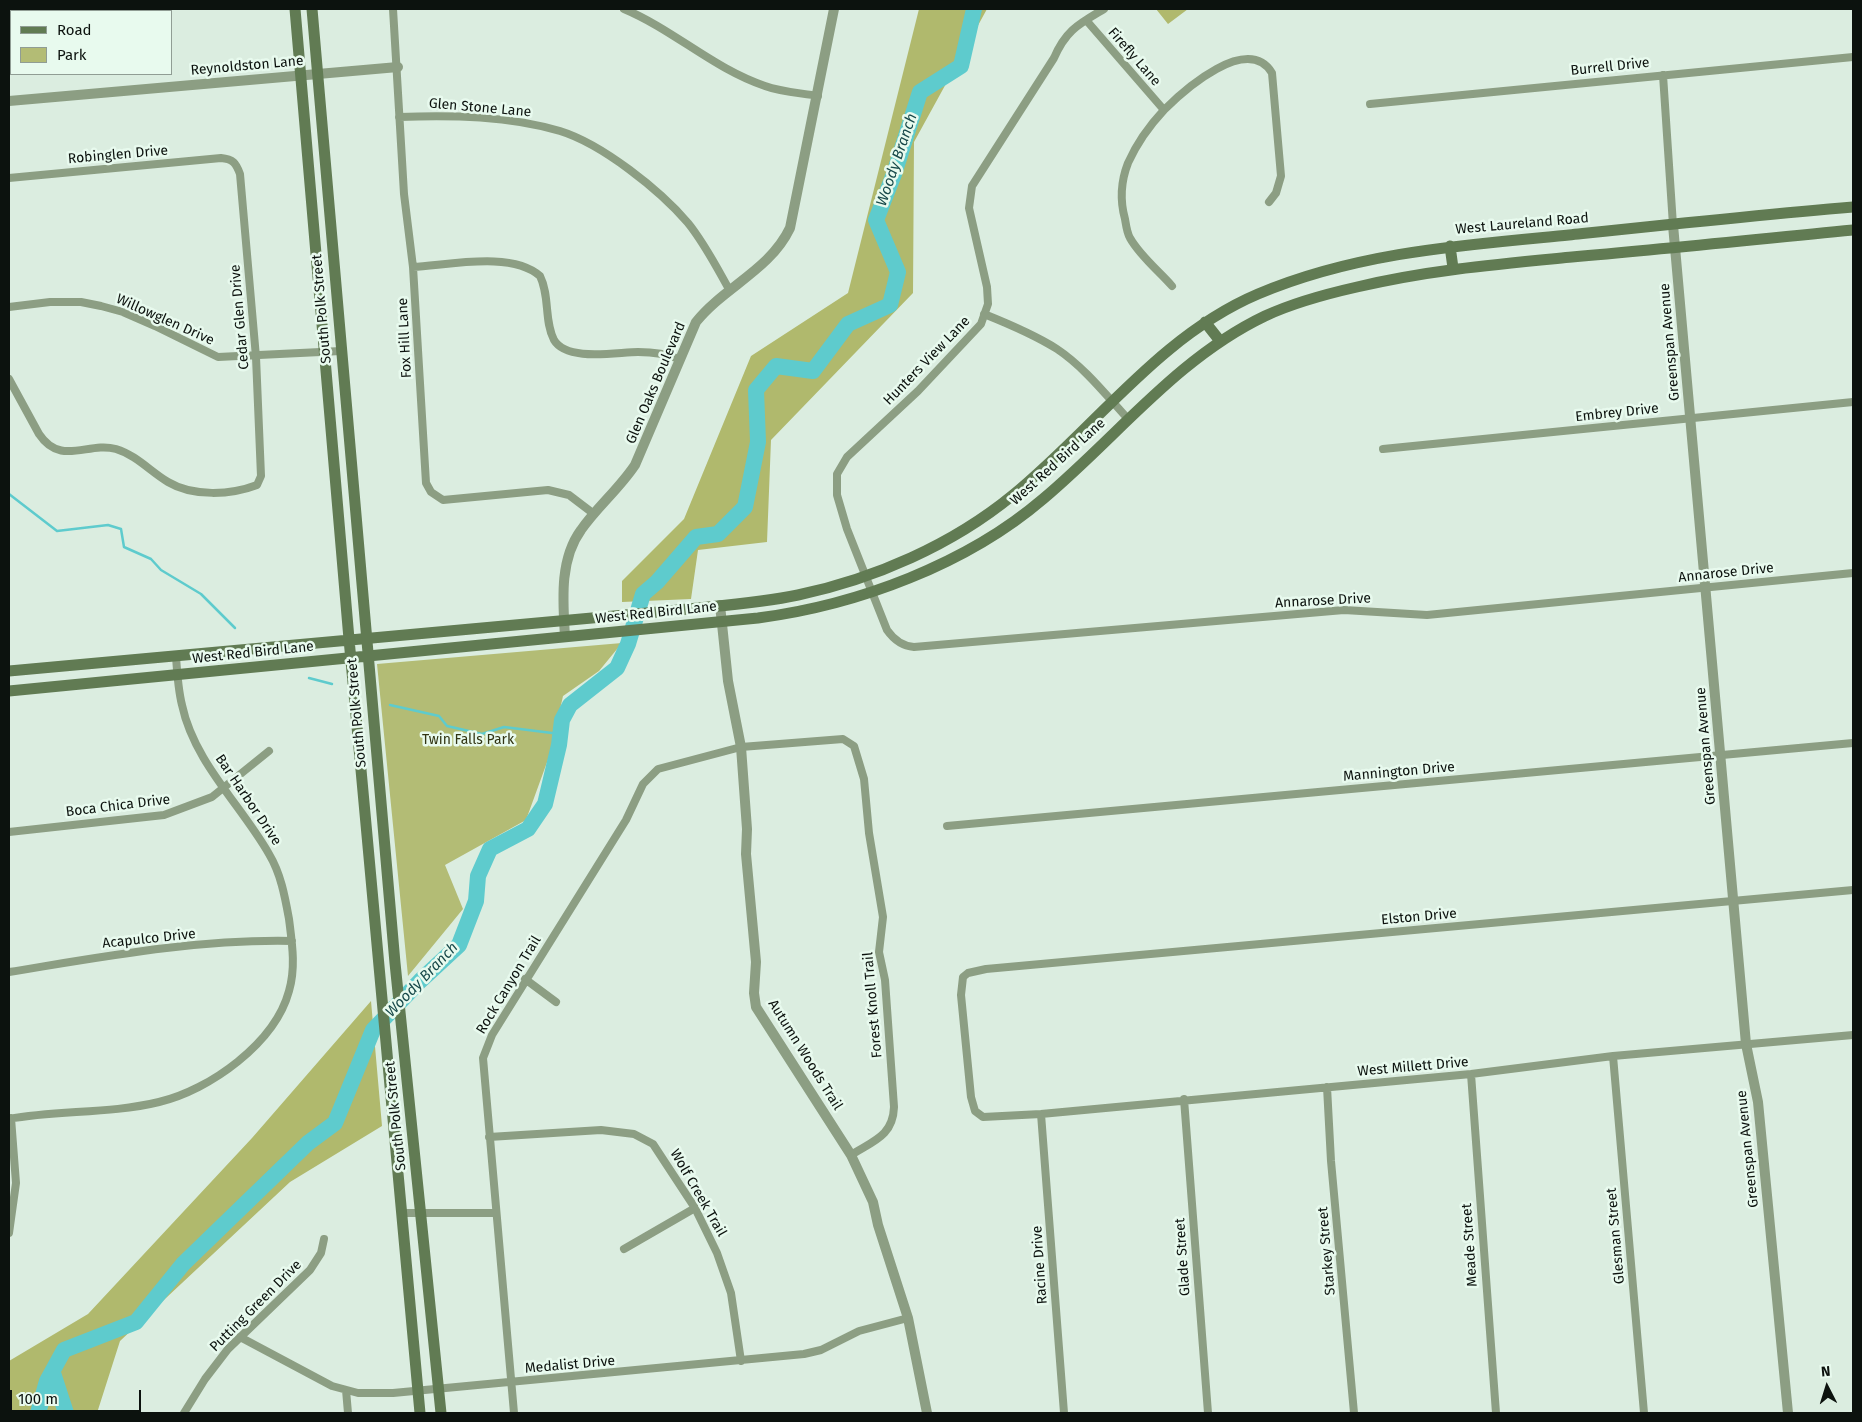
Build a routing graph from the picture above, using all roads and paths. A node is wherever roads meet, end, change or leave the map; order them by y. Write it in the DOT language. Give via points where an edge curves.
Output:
graph roads {
  1 [pos="295,9"];
  2 [pos="312,9"];
  3 [pos="393,9"];
  4 [pos="624,9"];
  5 [pos="834,9"];
  6 [pos="1104,9"];
  7 [pos="1086,20"];
  8 [pos="1853,57"];
  9 [pos="398,67"];
  10 [pos="317,73"];
  11 [pos="1663,74"];
  12 [pos="300,75"];
  13 [pos="818,96"];
  14 [pos="9,101"];
  15 [pos="1370,104"];
  16 [pos="1164,110"];
  17 [pos="398,117"];
  18 [pos="230,159"];
  19 [pos="9,178"];
  20 [pos="1269,202"];
  21 [pos="1853,207"];
  22 [pos="1673,224"];
  23 [pos="1853,230"];
  24 [pos="1450,246"];
  25 [pos="1675,248"];
  26 [pos="413,267"];
  27 [pos="1453,268"];
  28 [pos="1172,286"];
  29 [pos="730,291"];
  30 [pos="9,306"];
  31 [pos="984,314"];
  32 [pos="1205,322"];
  33 [pos="1220,341"];
  34 [pos="341,351"];
  35 [pos="323,352"];
  36 [pos="256,356"];
  37 [pos="679,359"];
  38 [pos="9,379"];
  39 [pos="1113,402"];
  40 [pos="1853,402"];
  41 [pos="1691,418"];
  42 [pos="1128,419"];
  43 [pos="1383,449"];
  44 [pos="594,514"];
  45 [pos="1853,573"];
  46 [pos="866,577"];
  47 [pos="1706,587"];
  48 [pos="871,592"];
  49 [pos="720,605"];
  50 [pos="564,621"];
  51 [pos="721,622"];
  52 [pos="366,637"];
  53 [pos="565,637"];
  54 [pos="349,640"];
  55 [pos="176,656"];
  56 [pos="367,656"];
  57 [pos="351,658"];
  58 [pos="9,671"];
  59 [pos="177,676"];
  60 [pos="9,691"];
  61 [pos="824,740"];
  62 [pos="1853,743"];
  63 [pos="741,747"];
  64 [pos="269,751"];
  65 [pos="1721,756"];
  66 [pos="224,788"];
  67 [pos="946,826"];
  68 [pos="9,832"];
  69 [pos="1853,890"];
  70 [pos="1733,902"];
  71 [pos="292,941"];
  72 [pos="9,972"];
  73 [pos="525,979"];
  74 [pos="556,1002"];
  75 [pos="1853,1035"];
  76 [pos="1746,1044"];
  77 [pos="1613,1056"];
  78 [pos="1471,1074"];
  79 [pos="1327,1087"];
  80 [pos="1184,1099"];
  81 [pos="975,1111"];
  82 [pos="1041,1114"];
  83 [pos="10,1119"];
  84 [pos="489,1137"];
  85 [pos="851,1155"];
  86 [pos="695,1208"];
  87 [pos="422,1212"];
  88 [pos="401,1213"];
  89 [pos="495,1213"];
  90 [pos="9,1233"];
  91 [pos="324,1239"];
  92 [pos="624,1249"];
  93 [pos="908,1318"];
  94 [pos="240,1337"];
  95 [pos="741,1362"];
  96 [pos="511,1383"];
  97 [pos="438,1389"];
  98 [pos="346,1390"];
  99 [pos="418,1391"];
  100 [pos="184,1413"];
  101 [pos="348,1413"];
  102 [pos="420,1413"];
  103 [pos="440,1413"];
  104 [pos="514,1413"];
  105 [pos="927,1413"];
  106 [pos="1064,1413"];
  107 [pos="1208,1413"];
  108 [pos="1354,1413"];
  109 [pos="1496,1413"];
  110 [pos="1644,1413"];
  111 [pos="1788,1413"];
  1 -- 12 [label="main road, South Polk Street"];
  2 -- 10 [label="main road, South Polk Street"];
  3 -- 9 [label="street, Fox Hill Lane"];
  4 -- 13 [label="street" via="766,87"];
  5 -- 13 [label="street, Glen Oaks Boulevard"];
  6 -- 7 [label="street, Hunters View Lane"];
  7 -- 16 [label="street, Firefly Lane"];
  7 -- 31 [label="street, Hunters View Lane" via="1072,28 1061,41 1054,58 987,160 969,194 968,208 988,287"];
  8 -- 11 [label="street, Burrell Drive"];
  9 -- 10 [label="street, Reynoldston Lane"];
  9 -- 17 [label="street, Fox Hill Lane"];
  10 -- 12 [label="street, Reynoldston Lane"];
  10 -- 34 [label="main road, South Polk Street"];
  11 -- 15 [label="street, Burrell Drive"];
  11 -- 22 [label="street, Greenspan Avenue"];
  12 -- 14 [label="street, Reynoldston Lane"];
  12 -- 35 [label="main road, South Polk Street"];
  13 -- 29 [label="street, Glen Oaks Boulevard" via="790,228 771,258"];
  16 -- 20 [label="street" via="1210,73 1232,60 1260,61 1268,66 1274,81 1281,176 1276,193"];
  16 -- 28 [label="street" via="1129,162 1121,200 1129,237"];
  17 -- 26 [label="street, Fox Hill Lane"];
  17 -- 29 [label="street, Glen Stone Lane" via="471,118 522,123 562,132 584,142 634,173 670,203 706,248"];
  18 -- 19 [label="street, Robinglen Drive"];
  18 -- 36 [label="street, Cedar Glen Drive" via="240,174"];
  21 -- 22 [label="main road, West Laureland Road"];
  22 -- 24 [label="main road, West Laureland Road"];
  22 -- 25 [label="street, Greenspan Avenue"];
  23 -- 25 [label="main road"];
  24 -- 27 [label="main road"];
  24 -- 32 [label="main road, West Laureland Road" via="1370,260 1308,276 1256,294"];
  25 -- 27 [label="main road"];
  25 -- 41 [label="street, Greenspan Avenue"];
  26 -- 37 [label="street" via="505,262 522,265 540,276 552,334 565,350 592,354 646,352"];
  26 -- 44 [label="street, Fox Hill Lane" via="424,472 431,492 443,500 451,500 548,490 575,498"];
  27 -- 33 [label="main road" via="1374,283 1291,305"];
  29 -- 37 [label="street, Glen Oaks Boulevard" via="712,304 696,322"];
  30 -- 36 [label="street, Willowglen Drive" via="81,302 101,306 155,326 218,357"];
  31 -- 39 [label="street" via="1057,349"];
  31 -- 46 [label="street, Hunters View Lane" via="974,334 847,457 839,470 837,494"];
  32 -- 33 [label="main road"];
  32 -- 39 [label="main road, West Red Bird Lane" via="1156,360"];
  33 -- 42 [label="main road, West Red Bird Lane"];
  34 -- 35 [label="street, Willowglen Drive"];
  34 -- 52 [label="main road, South Polk Street"];
  35 -- 36 [label="street, Willowglen Drive"];
  35 -- 54 [label="main road, South Polk Street"];
  36 -- 38 [label="street, Cedar Glen Drive" via="261,476 257,485 246,489 216,492 186,490 169,483 119,450 102,448 78,452 52,448 39,434"];
  37 -- 44 [label="street, Glen Oaks Boulevard" via="635,465"];
  39 -- 42 [label="street"];
  39 -- 46 [label="main road, West Red Bird Lane" via="1013,495 987,514 939,543"];
  40 -- 41 [label="street, Embrey Drive"];
  41 -- 43 [label="street, Embrey Drive"];
  41 -- 47 [label="street, Greenspan Avenue"];
  42 -- 48 [label="main road, West Red Bird Lane" via="1044,498 988,540"];
  44 -- 50 [label="street, Glen Oaks Boulevard" via="578,533 568,560 564,580"];
  45 -- 47 [label="street, Annarose Drive"];
  46 -- 48 [label="street, Annarose Drive"];
  46 -- 49 [label="main road, West Red Bird Lane" via="796,596"];
  47 -- 48 [label="street, Annarose Drive" via="1427,615 1344,610 914,647 892,638"];
  47 -- 65 [label="street, Greenspan Avenue"];
  48 -- 51 [label="main road, West Red Bird Lane" via="795,614"];
  49 -- 50 [label="main road, West Red Bird Lane"];
  49 -- 51 [label="street, Autumn Woods Trail"];
  50 -- 52 [label="main road, West Red Bird Lane"];
  50 -- 53 [label="street, Glen Oaks Boulevard"];
  51 -- 53 [label="main road, West Red Bird Lane"];
  51 -- 63 [label="street, Autumn Woods Trail"];
  52 -- 54 [label="main road, West Red Bird Lane"];
  52 -- 56 [label="main road, South Polk Street"];
  53 -- 56 [label="main road, West Red Bird Lane"];
  54 -- 55 [label="main road, West Red Bird Lane"];
  54 -- 57 [label="main road, South Polk Street"];
  55 -- 58 [label="main road, West Red Bird Lane"];
  55 -- 59 [label="street, Bar Harbor Drive"];
  56 -- 57 [label="main road, West Red Bird Lane"];
  56 -- 87 [label="main road, South Polk Street"];
  57 -- 59 [label="main road, West Red Bird Lane"];
  57 -- 88 [label="main road, South Polk Street"];
  59 -- 60 [label="main road, West Red Bird Lane"];
  59 -- 66 [label="street, Bar Harbor Drive" via="182,706 195,742"];
  61 -- 63 [label="street, Rock Canyon Trail"];
  61 -- 85 [label="street, Forest Knoll Trail" via="843,739 854,746 858,755 883,917 879,952 885,980 894,1120 885,1134"];
  62 -- 65 [label="street, Mannington Drive"];
  63 -- 73 [label="street, Rock Canyon Trail" via="658,769 651,775"];
  63 -- 85 [label="street, Autumn Woods Trail" via="756,962 756,1007"];
  64 -- 66 [label="street, Boca Chica Drive"];
  65 -- 67 [label="street, Mannington Drive"];
  65 -- 70 [label="street, Greenspan Avenue"];
  66 -- 68 [label="street, Boca Chica Drive" via="199,804 164,815"];
  66 -- 71 [label="street, Bar Harbor Drive" via="271,856 285,895"];
  69 -- 70 [label="street, Elston Drive"];
  70 -- 76 [label="street, Greenspan Avenue"];
  70 -- 81 [label="street, Elston Drive" via="968,973 962,984 971,1097"];
  71 -- 72 [label="street, Acapulco Drive" via="143,952"];
  71 -- 83 [label="street, Bar Harbor Drive" via="292,978 280,1013 261,1040 212,1080 159,1102"];
  73 -- 74 [label="street"];
  73 -- 84 [label="street, Rock Canyon Trail" via="492,1035 483,1058"];
  75 -- 76 [label="street, West Millett Drive"];
  76 -- 77 [label="street, West Millett Drive"];
  76 -- 111 [label="street, Greenspan Avenue" via="1758,1102"];
  77 -- 78 [label="street, West Millett Drive"];
  77 -- 110 [label="street, Glesman Street"];
  78 -- 79 [label="street, West Millett Drive"];
  78 -- 109 [label="street, Meade Street"];
  79 -- 80 [label="street, West Millett Drive"];
  79 -- 108 [label="street, Starkey Street"];
  80 -- 82 [label="street, West Millett Drive"];
  80 -- 107 [label="street, Glade Street"];
  81 -- 82 [label="street, West Millett Drive" via="983,1117"];
  82 -- 106 [label="street, Racine Drive"];
  83 -- 90 [label="street" via="16,1183"];
  84 -- 86 [label="street, Wolf Creek Trail" via="601,1130 634,1134 653,1144 660,1152"];
  84 -- 89 [label="street, Rock Canyon Trail"];
  85 -- 93 [label="street, Autumn Woods Trail" via="873,1202"];
  86 -- 92 [label="street"];
  86 -- 95 [label="street, Wolf Creek Trail" via="717,1252 731,1294"];
  87 -- 88 [label="street"];
  87 -- 89 [label="street"];
  87 -- 97 [label="main road, South Polk Street"];
  88 -- 99 [label="main road, South Polk Street"];
  89 -- 96 [label="street, Rock Canyon Trail"];
  91 -- 94 [label="street, Putting Green Drive" via="321,1253 310,1270"];
  93 -- 95 [label="street, Medalist Drive" via="865,1329 820,1350"];
  93 -- 105 [label="street, Autumn Woods Trail"];
  94 -- 98 [label="street, Medalist Drive" via="317,1380"];
  94 -- 100 [label="street, Putting Green Drive" via="205,1379"];
  95 -- 96 [label="street, Medalist Drive"];
  96 -- 97 [label="street, Medalist Drive"];
  96 -- 104 [label="street, Rock Canyon Trail"];
  97 -- 99 [label="street, Medalist Drive"];
  97 -- 103 [label="main road, South Polk Street"];
  98 -- 99 [label="street, Medalist Drive" via="375,1394"];
  98 -- 101 [label="street"];
  99 -- 102 [label="main road, South Polk Street"];
}
